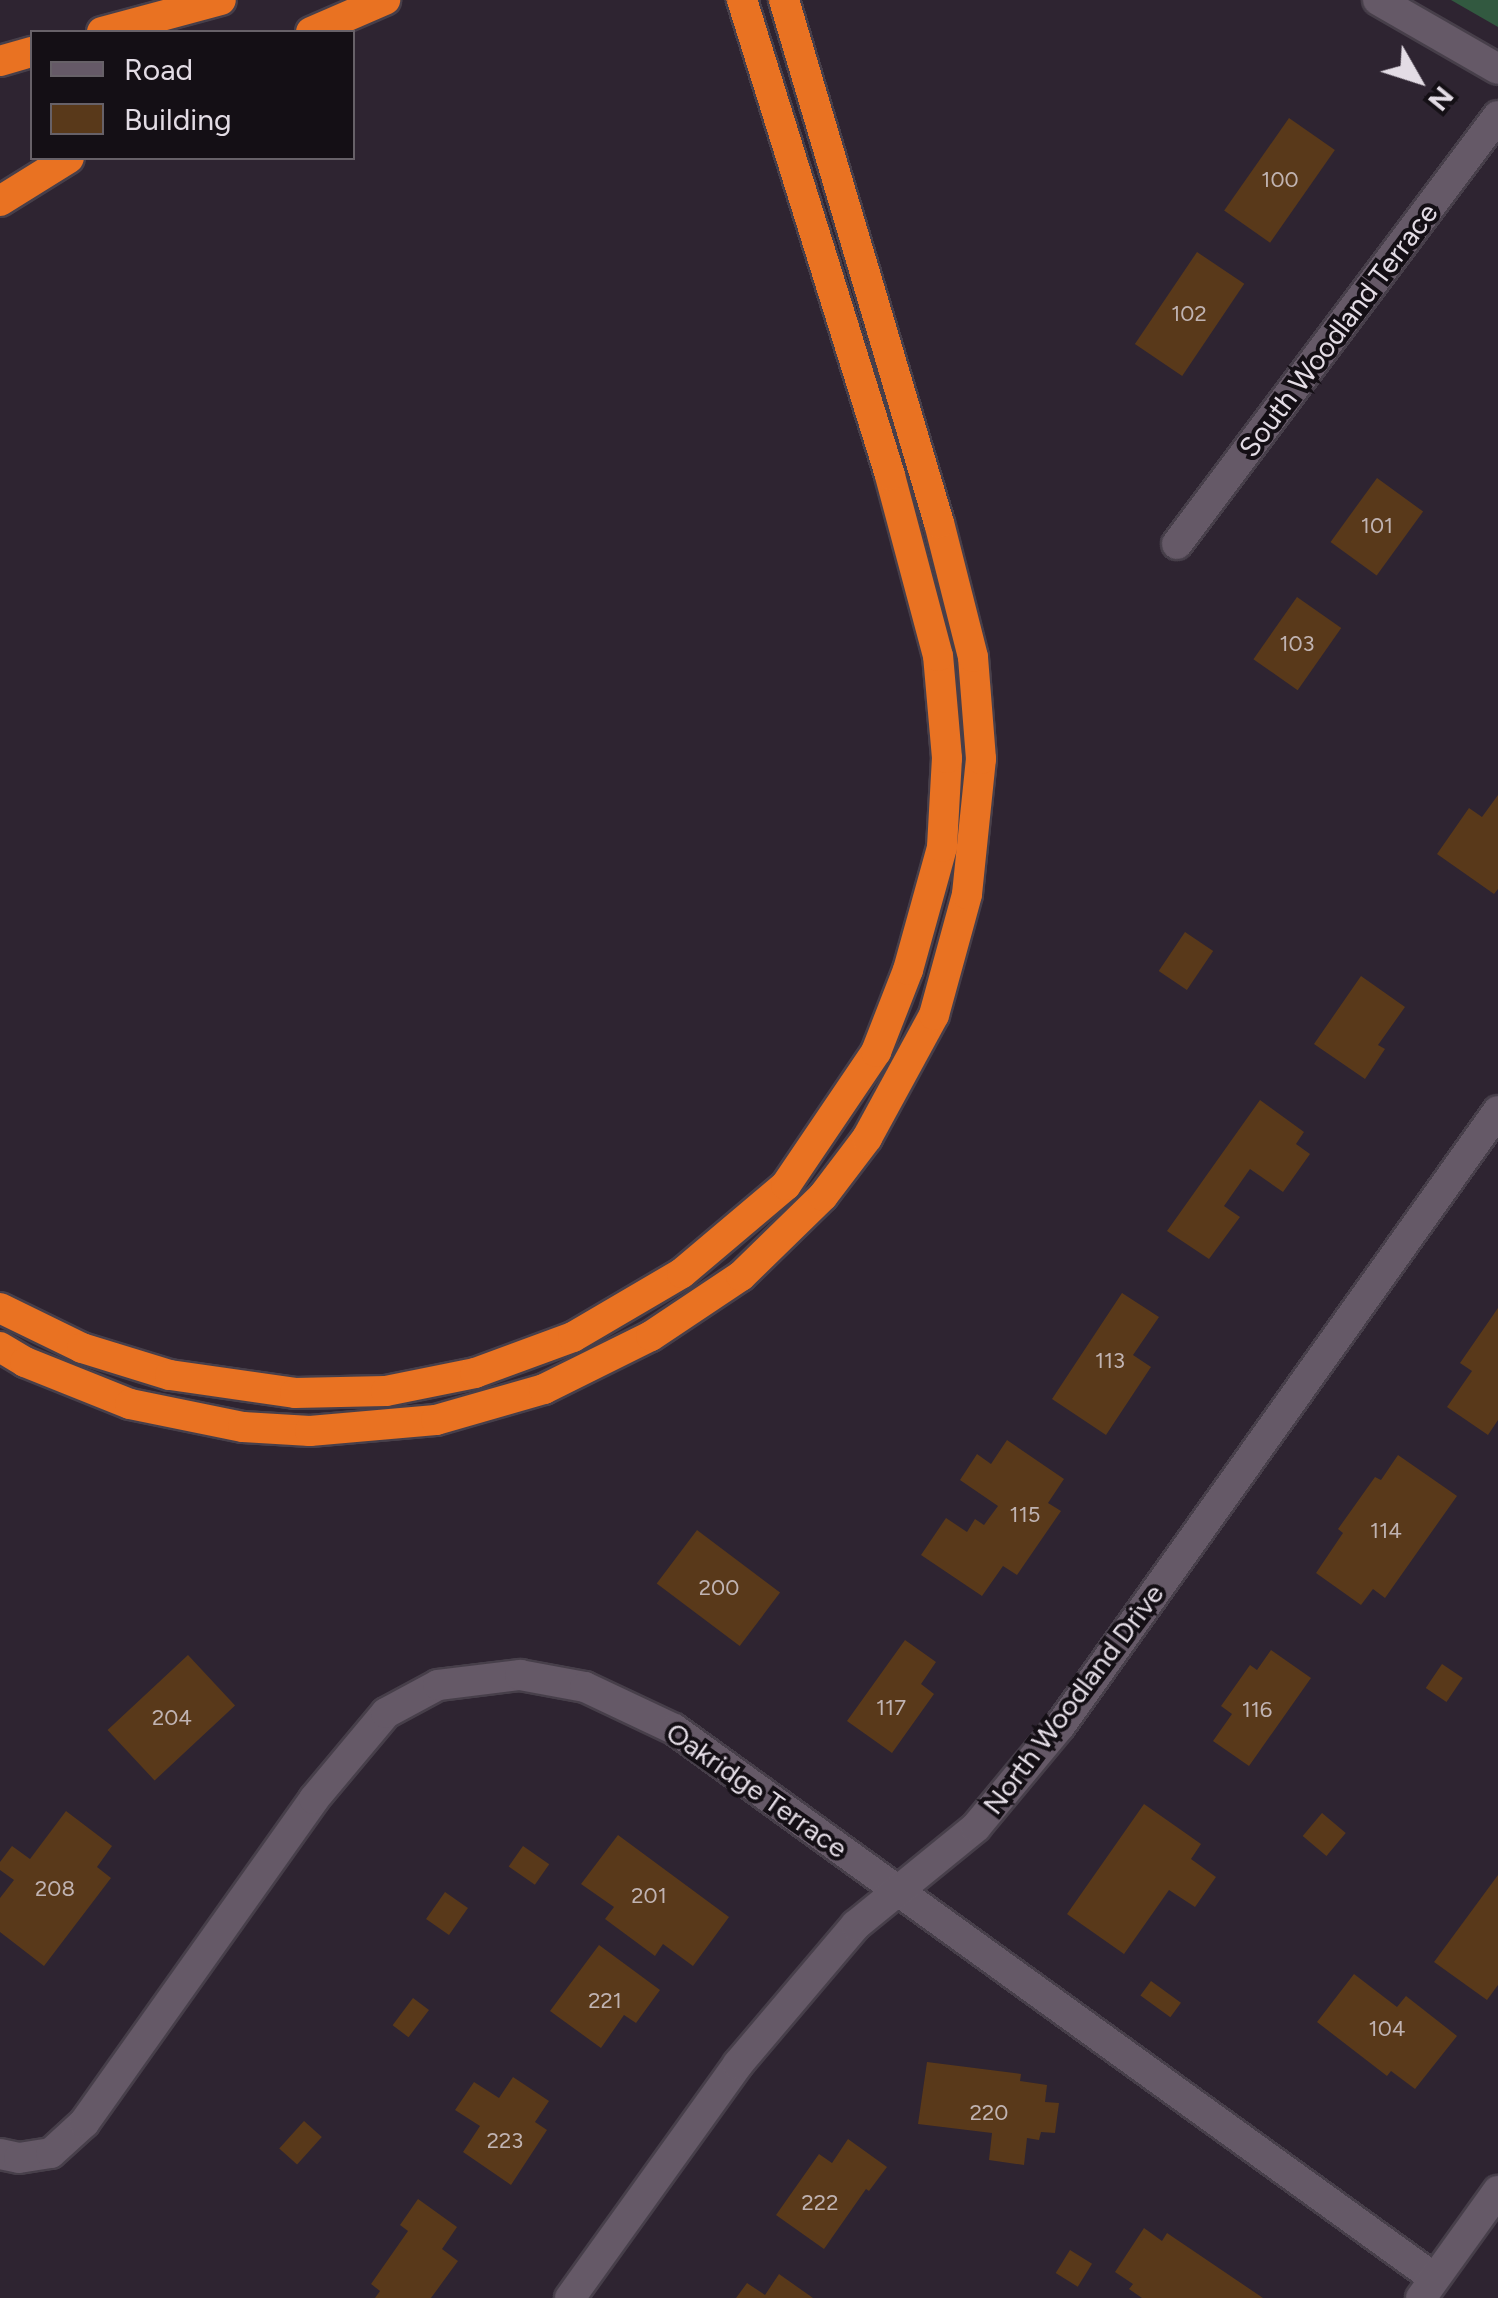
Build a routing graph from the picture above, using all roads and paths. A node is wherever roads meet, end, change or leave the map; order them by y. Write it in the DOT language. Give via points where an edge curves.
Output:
graph roads {
  1 [pos="221,0"];
  2 [pos="386,0"];
  3 [pos="742,0"];
  4 [pos="784,0"];
  5 [pos="1378,0"];
  6 [pos="109,30"];
  7 [pos="316,30"];
  8 [pos="30,52"];
  9 [pos="0,60"];
  10 [pos="1498,69"];
  11 [pos="1498,116"];
  12 [pos="66,160"];
  13 [pos="0,201"];
  14 [pos="1178,544"];
  15 [pos="1498,1110"];
  16 [pos="0,1308"];
  17 [pos="0,1347"];
  18 [pos="900,1890"];
  19 [pos="0,2154"];
  20 [pos="1498,2191"];
  21 [pos="1428,2288"];
  22 [pos="570,2298"];
  1 -- 6 [label="highway"];
  2 -- 7 [label="highway"];
  3 -- 16 [label="highway" via="890,474 938,656 947,758 942,847 908,970 876,1052 786,1184 682,1273 573,1337 475,1373 386,1391 295,1393 170,1375 82,1348"];
  4 -- 17 [label="highway" via="939,523 973,658 981,759 967,894 934,1015 867,1138 823,1196 741,1276 651,1336 544,1389 436,1420 310,1432 243,1427 130,1404"];
  5 -- 10 [label="street"];
  8 -- 9 [label="highway"];
  11 -- 14 [label="street, South Woodland Terrace"];
  12 -- 13 [label="highway"];
  15 -- 18 [label="street, North Woodland Drive" via="1060,1726 976,1827"];
  18 -- 19 [label="street, Oakridge Terrace" via="674,1729 585,1687 520,1675 438,1685 386,1714 314,1799 84,2122 51,2152"];
  18 -- 21 [label="street, Oakridge Terrace"];
  18 -- 22 [label="street, North Woodland Drive" via="856,1925 738,2064"];
  20 -- 21 [label="street"];
}
